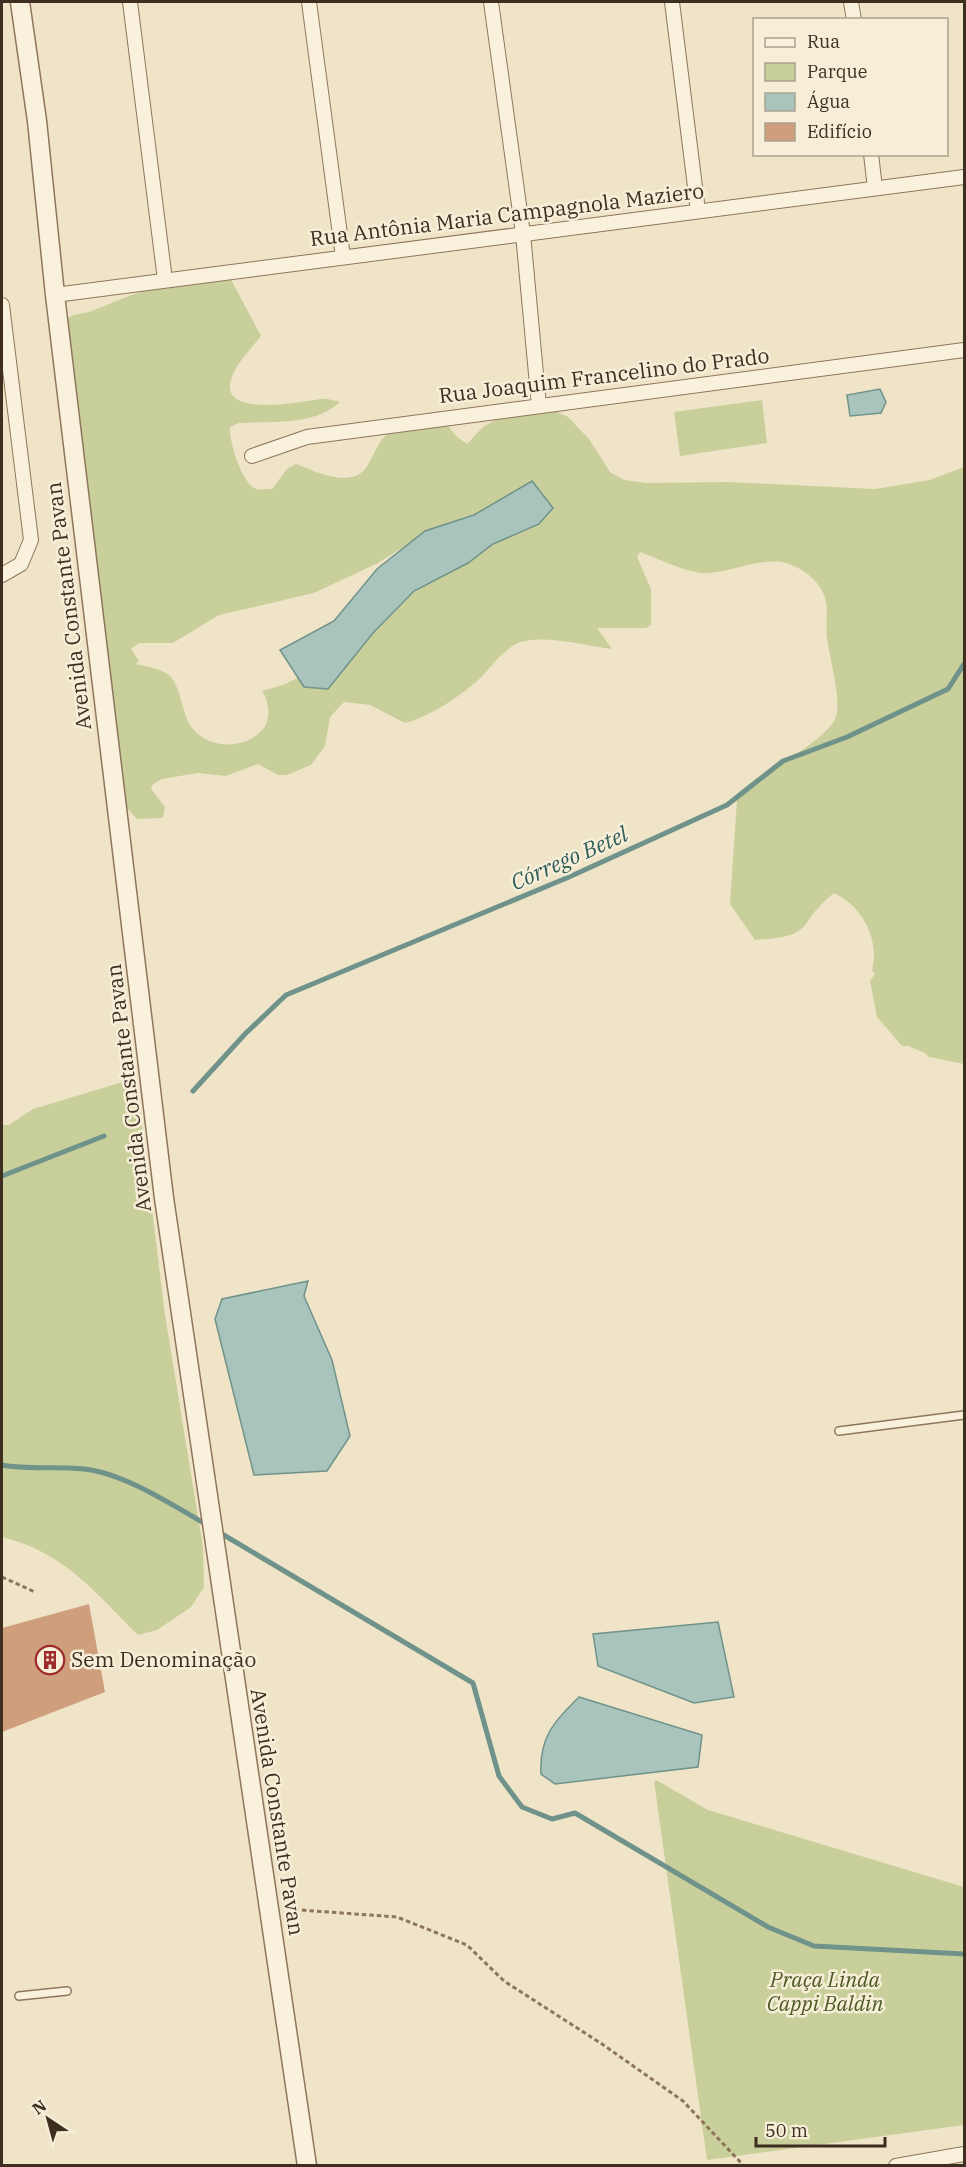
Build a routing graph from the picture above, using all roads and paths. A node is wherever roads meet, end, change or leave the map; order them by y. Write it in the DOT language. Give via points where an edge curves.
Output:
graph roads {
  1 [pos="20,2"];
  2 [pos="130,2"];
  3 [pos="309,2"];
  4 [pos="491,2"];
  5 [pos="672,2"];
  6 [pos="851,2"];
  7 [pos="854,18"];
  8 [pos="871,156"];
  9 [pos="964,177"];
  10 [pos="875,188"];
  11 [pos="698,211"];
  12 [pos="523,234"];
  13 [pos="343,257"];
  14 [pos="165,280"];
  15 [pos="55,295"];
  16 [pos="2,305"];
  17 [pos="964,350"];
  18 [pos="538,406"];
  19 [pos="252,456"];
  20 [pos="2,575"];
  21 [pos="964,1415"];
  22 [pos="839,1431"];
  23 [pos="2,1577"];
  24 [pos="35,1592"];
  25 [pos="269,1908"];
  26 [pos="67,1990"];
  27 [pos="19,1996"];
  28 [pos="964,2154"];
  29 [pos="307,2166"];
  30 [pos="744,2166"];
  31 [pos="896,2166"];
  1 -- 15 [label="street, Avenida Constante Pavan"];
  2 -- 14 [label="street"];
  3 -- 13 [label="street"];
  4 -- 12 [label="street"];
  5 -- 11 [label="street"];
  6 -- 7 [label="street"];
  8 -- 10 [label="street"];
  9 -- 10 [label="street, Rua Antônia Maria Campagnola Maziero"];
  10 -- 11 [label="street, Rua Antônia Maria Campagnola Maziero"];
  11 -- 12 [label="street, Rua Antônia Maria Campagnola Maziero"];
  12 -- 13 [label="street, Rua Antônia Maria Campagnola Maziero"];
  12 -- 18 [label="street"];
  13 -- 14 [label="street, Rua Antônia Maria Campagnola Maziero"];
  14 -- 15 [label="street, Rua Antônia Maria Campagnola Maziero"];
  15 -- 25 [label="street, Avenida Constante Pavan" via="164,1198"];
  16 -- 20 [label="street" via="32,540 21,564"];
  17 -- 18 [label="street, Rua Joaquim Francelino do Prado"];
  18 -- 19 [label="street, Rua Joaquim Francelino do Prado" via="307,437"];
  21 -- 22 [label="lane"];
  23 -- 24 [label="path"];
  25 -- 29 [label="street, Avenida Constante Pavan"];
  25 -- 30 [label="path" via="397,1917 467,1945 504,1982 683,2101"];
  26 -- 27 [label="lane"];
  28 -- 31 [label="street"];
}
